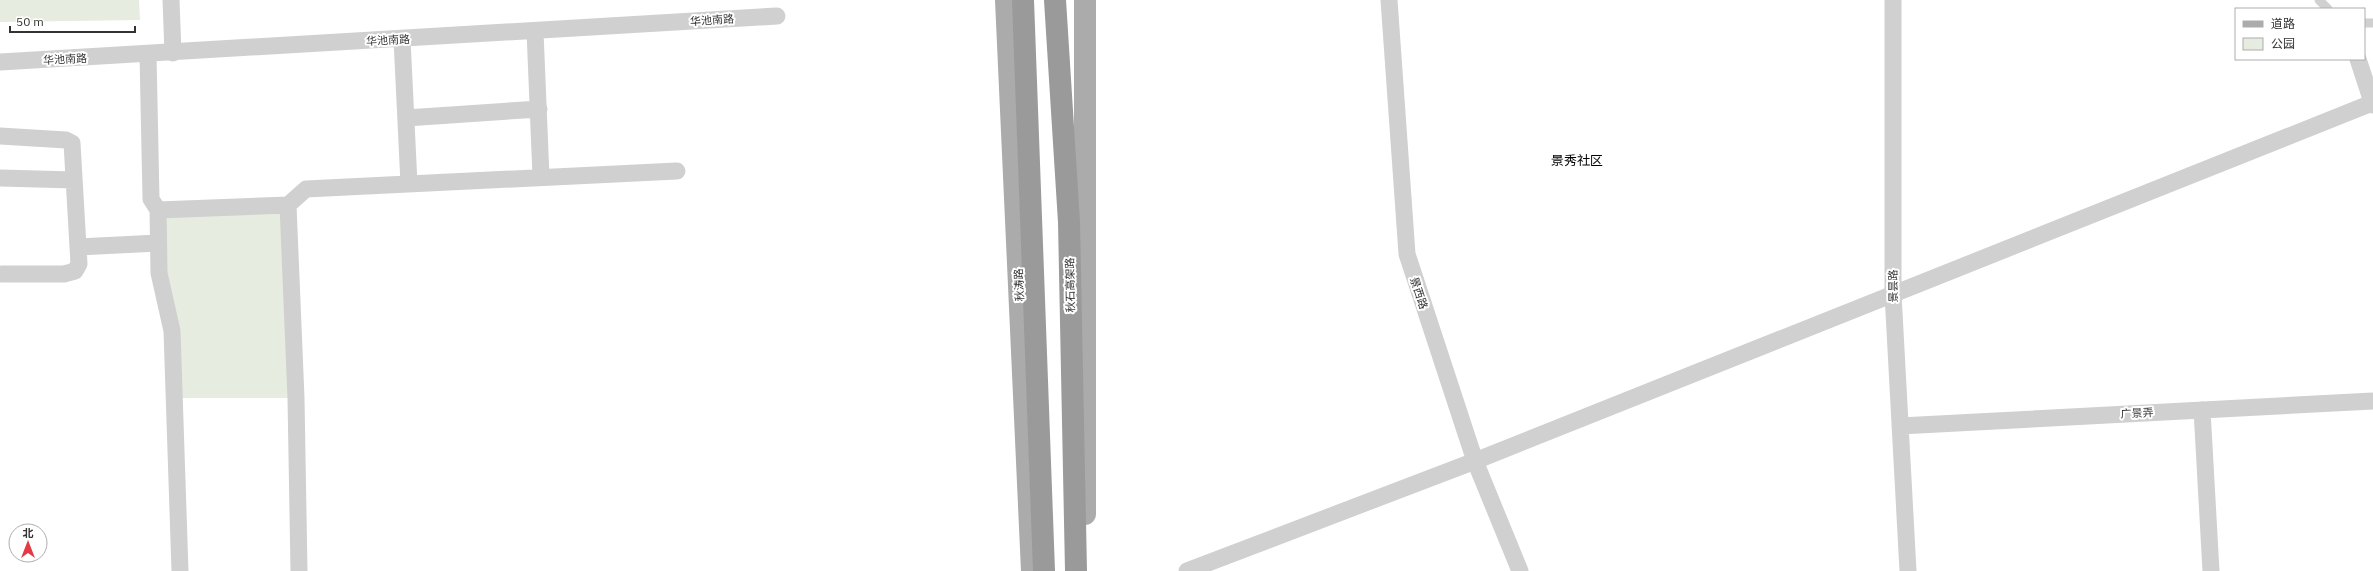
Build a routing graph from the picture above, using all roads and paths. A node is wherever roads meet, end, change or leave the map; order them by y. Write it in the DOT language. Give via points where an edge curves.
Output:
graph roads {
  1 [pos="171,0"];
  2 [pos="1006,0"];
  3 [pos="1023,0"];
  4 [pos="1056,0"];
  5 [pos="1085,0"];
  6 [pos="1389,0"];
  7 [pos="1893,0"];
  8 [pos="2319,0"];
  9 [pos="2327,8"];
  10 [pos="777,16"];
  11 [pos="535,31"];
  12 [pos="402,39"];
  13 [pos="173,53"];
  14 [pos="148,54"];
  15 [pos="2358,60"];
  16 [pos="0,62"];
  17 [pos="2372,104"];
  18 [pos="539,109"];
  19 [pos="406,118"];
  20 [pos="0,136"];
  21 [pos="677,171"];
  22 [pos="542,177"];
  23 [pos="0,178"];
  24 [pos="74,180"];
  25 [pos="409,184"];
  26 [pos="288,205"];
  27 [pos="158,210"];
  28 [pos="158,243"];
  29 [pos="78,247"];
  30 [pos="2,274"];
  31 [pos="1893,294"];
  32 [pos="2373,401"];
  33 [pos="2202,410"];
  34 [pos="1900,426"];
  35 [pos="1475,461"];
  36 [pos="180,571"];
  37 [pos="299,571"];
  38 [pos="1032,571"];
  39 [pos="1044,571"];
  40 [pos="1076,571"];
  41 [pos="1085,571"];
  42 [pos="1187,571"];
  43 [pos="1520,571"];
  44 [pos="1908,571"];
  45 [pos="2211,571"];
  1 -- 13 [label="street"];
  2 -- 38 [label="main road, 秋涛路"];
  3 -- 39 [label="highway"];
  4 -- 40 [label="highway, 秋石高架路" via="1069,222"];
  5 -- 41 [label="main road"];
  6 -- 35 [label="street, 景西路" via="1407,254"];
  7 -- 31 [label="street, 景昙路"];
  8 -- 9 [label="lane"];
  10 -- 11 [label="street, 华池南路"];
  11 -- 12 [label="street, 华池南路"];
  11 -- 18 [label="street"];
  12 -- 13 [label="street, 华池南路"];
  12 -- 19 [label="street"];
  13 -- 14 [label="street, 华池南路"];
  14 -- 16 [label="street, 华池南路"];
  14 -- 27 [label="street" via="151,199"];
  15 -- 17 [label="street"];
  17 -- 31 [label="street"];
  18 -- 19 [label="street"];
  18 -- 22 [label="street"];
  19 -- 25 [label="street"];
  20 -- 24 [label="street" via="66,140 72,143"];
  21 -- 22 [label="street"];
  22 -- 25 [label="street"];
  23 -- 24 [label="street"];
  24 -- 29 [label="street"];
  25 -- 26 [label="street" via="306,189"];
  26 -- 27 [label="street"];
  26 -- 37 [label="street" via="296,398"];
  27 -- 28 [label="street"];
  28 -- 29 [label="street"];
  28 -- 36 [label="street" via="159,273 172,331"];
  29 -- 30 [label="street" via="79,264 75,271 64,274"];
  31 -- 34 [label="street, 景昙路"];
  31 -- 35 [label="street"];
  32 -- 33 [label="street, 广景弄"];
  33 -- 34 [label="street, 广景弄"];
  33 -- 45 [label="street"];
  34 -- 44 [label="street, 景昙路"];
  35 -- 42 [label="street"];
  35 -- 43 [label="street, 景西路"];
}
